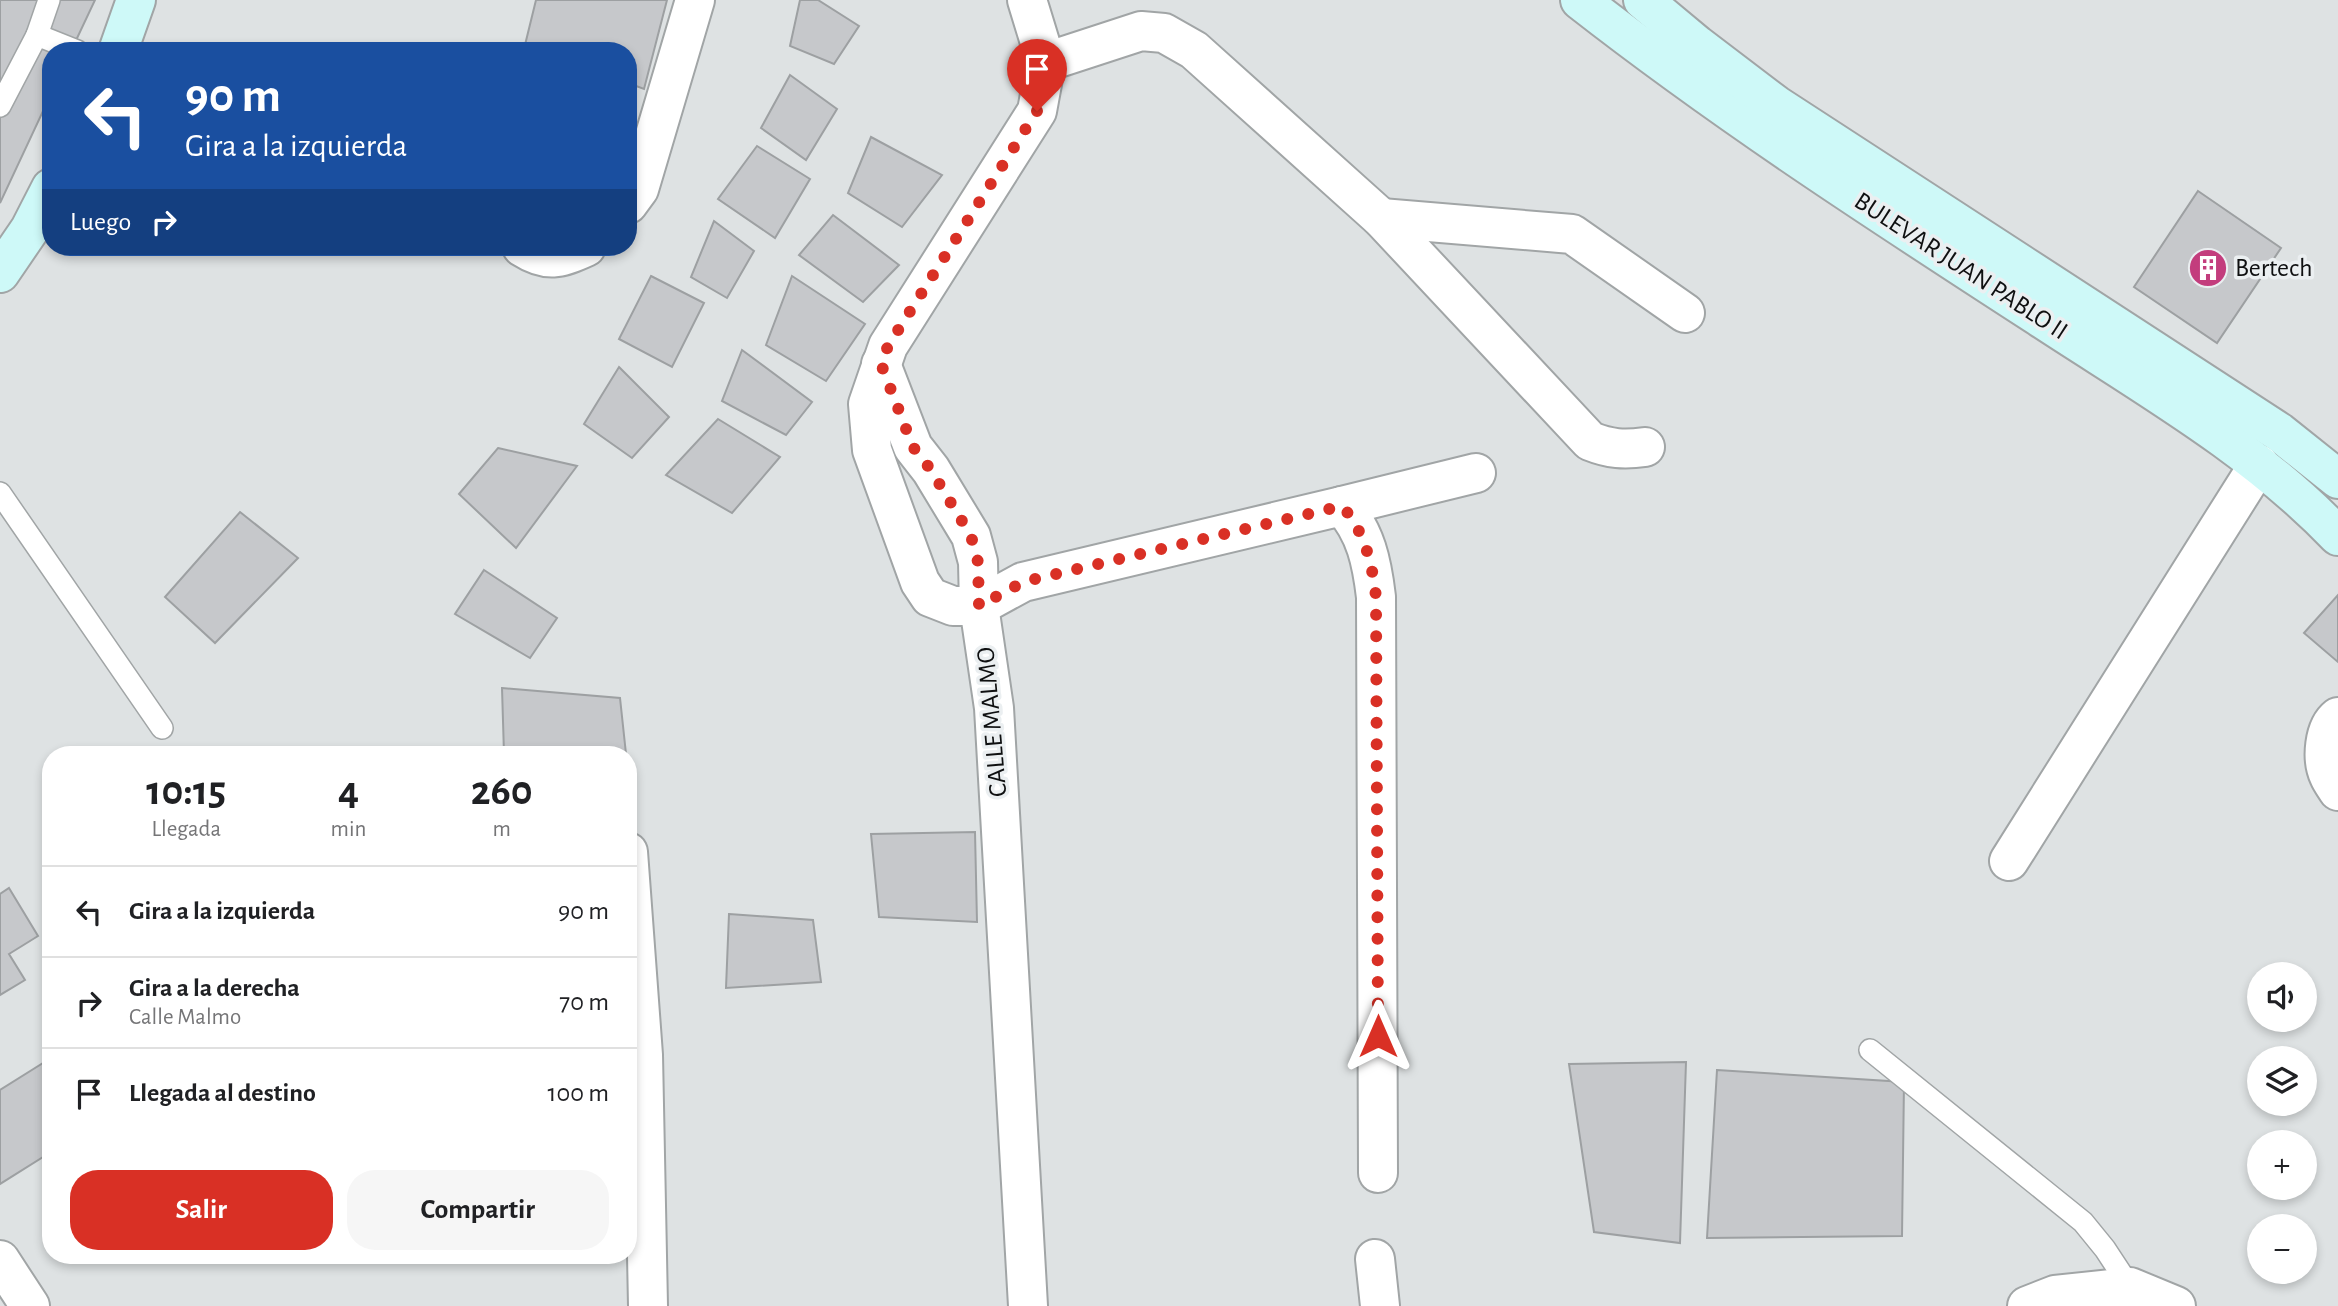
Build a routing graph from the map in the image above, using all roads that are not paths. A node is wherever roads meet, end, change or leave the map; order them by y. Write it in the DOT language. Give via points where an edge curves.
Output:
graph roads {
  1 [pos="50,0"];
  2 [pos="136,0"];
  3 [pos="695,0"];
  4 [pos="1027,0"];
  5 [pos="1580,0"];
  6 [pos="1643,0"];
  7 [pos="37,35"];
  8 [pos="54,42"];
  9 [pos="121,42"];
  10 [pos="1046,62"];
  11 [pos="0,106"];
  12 [pos="637,192"];
  13 [pos="42,206"];
  14 [pos="1381,218"];
  15 [pos="536,256"];
  16 [pos="561,256"];
  17 [pos="0,273"];
  18 [pos="1685,313"];
  19 [pos="881,364"];
  20 [pos="1645,447"];
  21 [pos="2259,464"];
  22 [pos="1476,473"];
  23 [pos="2338,479"];
  24 [pos="0,493"];
  25 [pos="1342,506"];
  26 [pos="2338,536"];
  27 [pos="979,606"];
  28 [pos="2338,717"];
  29 [pos="162,728"];
  30 [pos="2338,791"];
  31 [pos="2009,861"];
  32 [pos="637,974"];
  33 [pos="1870,1049"];
  34 [pos="1378,1173"];
  35 [pos="1375,1259"];
  36 [pos="0,1260"];
  37 [pos="2130,1287"];
  38 [pos="30,1306"];
  39 [pos="648,1306"];
  40 [pos="1028,1306"];
  41 [pos="1380,1306"];
  42 [pos="2027,1306"];
  43 [pos="2176,1306"];
  1 -- 7 [label="lane"];
  2 -- 9 [label="main road"];
  3 -- 12 [label="street"];
  4 -- 10 [label="street"];
  5 -- 21 [label="main road, BULEVAR JUAN PABLO II" via="1850,194"];
  6 -- 23 [label="main road, BULEVAR JUAN PABLO II" via="1776,105 2279,432"];
  7 -- 8 [label="lane"];
  7 -- 11 [label="lane"];
  10 -- 14 [label="street" via="1141,31 1164,33 1194,50"];
  10 -- 19 [label="street" via="1037,111"];
  13 -- 17 [label="main road"];
  14 -- 18 [label="street" via="1572,234"];
  14 -- 20 [label="street" via="1590,441 1607,448"];
  15 -- 16 [label="street"];
  19 -- 27 [label="street, CALLE MALMO" via="913,447 971,536 978,562"];
  19 -- 27 [label="street" via="868,404 872,450 920,582 930,597 953,606"];
  21 -- 26 [label="main road, BULEVAR JUAN PABLO II"];
  21 -- 31 [label="street"];
  22 -- 25 [label="street"];
  24 -- 29 [label="lane"];
  25 -- 27 [label="street" via="1023,582"];
  25 -- 34 [label="street" via="1354,520 1371,558 1376,597"];
  27 -- 40 [label="street, CALLE MALMO" via="994,708"];
  28 -- 30 [label="street" via="2331,722 2325,747 2328,774"];
  32 -- 39 [label="street"];
  33 -- 37 [label="lane" via="2083,1222"];
  35 -- 41 [label="street"];
  36 -- 38 [label="street"];
  37 -- 42 [label="street" via="2055,1295"];
  37 -- 43 [label="street"];
}
